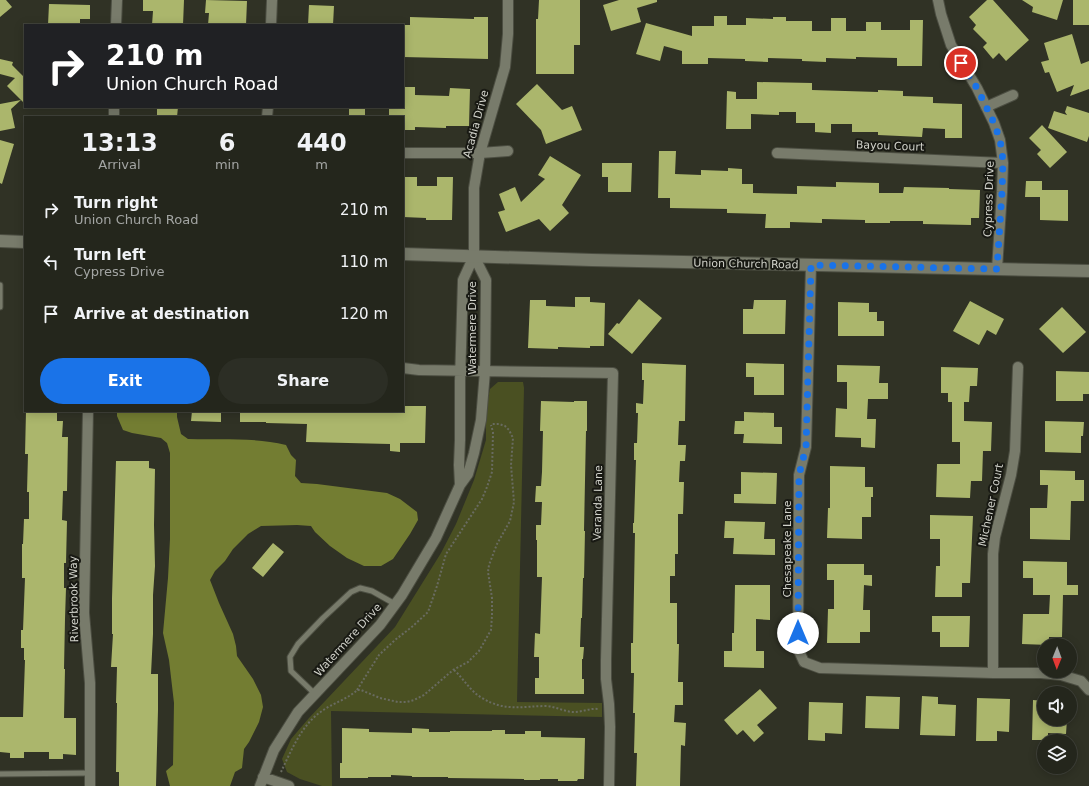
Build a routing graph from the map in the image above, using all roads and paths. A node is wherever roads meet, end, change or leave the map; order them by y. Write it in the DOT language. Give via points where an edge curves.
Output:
graph roads {
  1 [pos="117,0"];
  2 [pos="272,0"];
  3 [pos="508,0"];
  4 [pos="938,0"];
  5 [pos="116,24"];
  6 [pos="271,24"];
  7 [pos="1013,95"];
  8 [pos="986,108"];
  9 [pos="508,151"];
  10 [pos="404,153"];
  11 [pos="480,153"];
  12 [pos="777,153"];
  13 [pos="1003,162"];
  14 [pos="0,241"];
  15 [pos="24,242"];
  16 [pos="404,254"];
  17 [pos="474,256"];
  18 [pos="811,265"];
  19 [pos="997,269"];
  20 [pos="1089,271"];
  21 [pos="0,285"];
  22 [pos="0,307"];
  23 [pos="1018,367"];
  24 [pos="404,368"];
  25 [pos="461,370"];
  26 [pos="485,371"];
  27 [pos="88,412"];
  28 [pos="491,424"];
  29 [pos="460,485"];
  30 [pos="395,604"];
  31 [pos="453,670"];
  32 [pos="992,673"];
  33 [pos="1089,690"];
  34 [pos="315,694"];
  35 [pos="610,710"];
  36 [pos="90,773"];
  37 [pos="0,774"];
  38 [pos="262,781"];
  39 [pos="276,781"];
  40 [pos="90,786"];
  41 [pos="290,786"];
  42 [pos="609,786"];
  1 -- 5 [label="street"];
  2 -- 6 [label="street"];
  3 -- 11 [label="street, Acadia Drive" via="505,67"];
  4 -- 8 [label="street, Cypress Drive" via="951,45"];
  7 -- 8 [label="street"];
  8 -- 13 [label="street, Cypress Drive" via="1000,140"];
  9 -- 11 [label="street"];
  10 -- 11 [label="street"];
  11 -- 17 [label="street, Acadia Drive" via="474,188"];
  12 -- 13 [label="street, Bayou Court"];
  13 -- 19 [label="street, Cypress Drive"];
  14 -- 15 [label="street"];
  16 -- 17 [label="street, Union Church Road"];
  17 -- 18 [label="street, Union Church Road"];
  17 -- 25 [label="street, Watermere Drive" via="463,280"];
  17 -- 26 [label="street, Watermere Drive" via="486,280"];
  18 -- 19 [label="street, Union Church Road"];
  18 -- 32 [label="street, Chesapeake Lane" via="806,447 799,475 798,649 804,662 820,668"];
  19 -- 20 [label="street, Union Church Road"];
  21 -- 22 [label="lane"];
  23 -- 32 [label="street, Michener Court" via="1015,451 993,554"];
  24 -- 25 [label="street"];
  25 -- 26 [label="street, Veranda Lane"];
  25 -- 29 [label="street, Watermere Drive"];
  26 -- 29 [label="street, Watermere Drive" via="481,420 474,453 468,474"];
  26 -- 35 [label="street, Veranda Lane" via="613,373 606,660"];
  27 -- 36 [label="street, Riverbrook Way" via="84,613 90,683"];
  28 -- 31 [label="path" via="505,426 513,438 511,465 514,509 489,565 491,630 479,651 468,662"];
  29 -- 30 [label="street, Watermere Drive" via="436,538"];
  30 -- 34 [label="street, Watermere Drive" via="380,626"];
  30 -- 34 [label="lane" via="372,591 360,588 350,592 298,644 290,657 291,671"];
  31 -- 35 [label="path" via="473,692 503,707 548,706 569,712"];
  31 -- 39 [label="path" via="424,695 414,700 398,702 357,690 322,711 313,718 295,742"];
  32 -- 33 [label="street, Chesapeake Lane" via="1061,675 1081,682"];
  34 -- 38 [label="street, Watermere Drive" via="298,712 274,750"];
  35 -- 42 [label="street, Veranda Lane"];
  36 -- 37 [label="lane"];
  36 -- 40 [label="street, Riverbrook Way"];
  38 -- 39 [label="street"];
  39 -- 41 [label="street"];
}
